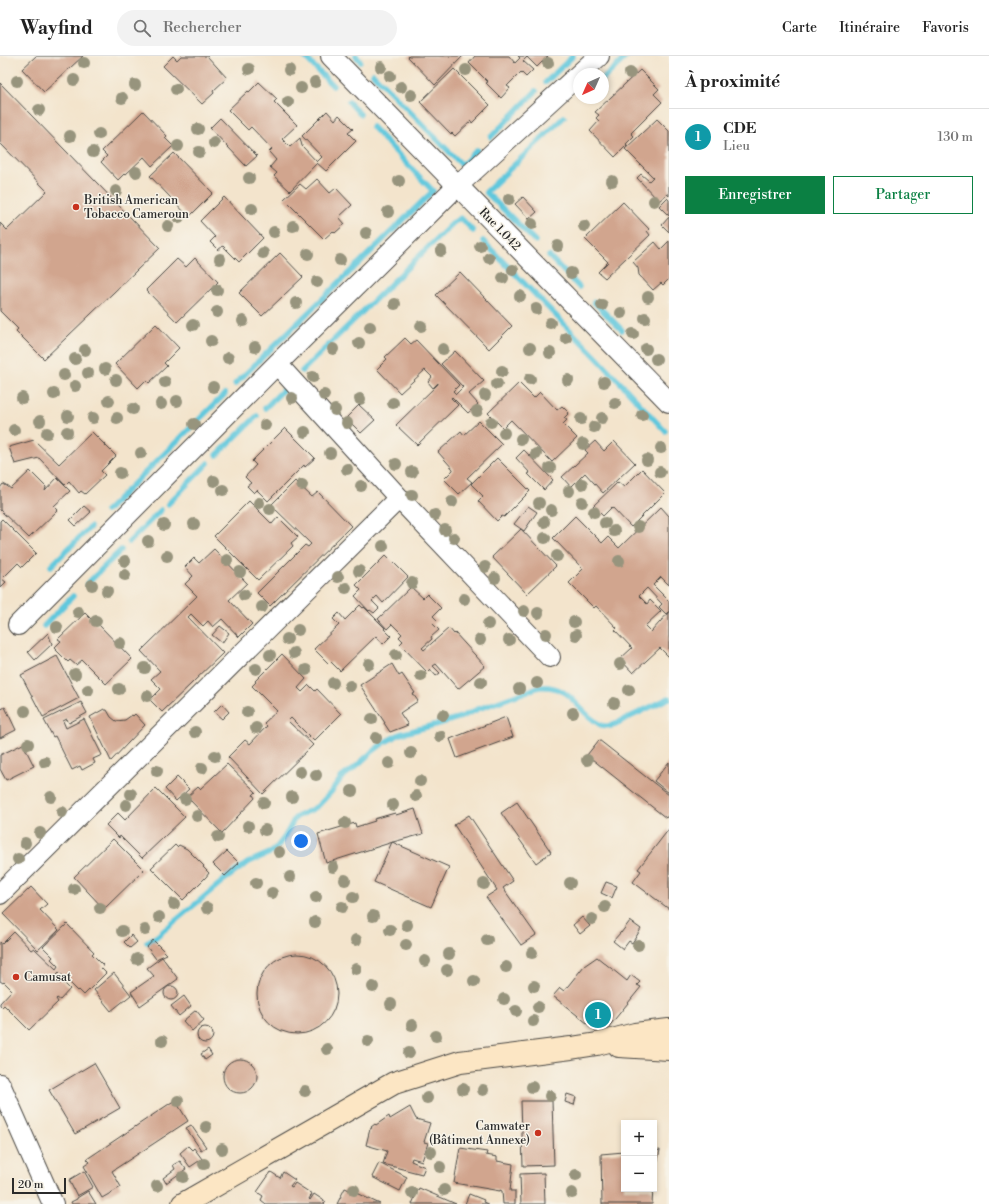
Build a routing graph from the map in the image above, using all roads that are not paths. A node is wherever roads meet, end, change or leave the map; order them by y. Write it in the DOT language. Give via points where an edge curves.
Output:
graph roads {
  1 [pos="331,56"];
  2 [pos="599,56"];
  3 [pos="457,186"];
  4 [pos="277,364"];
  5 [pos="669,402"];
  6 [pos="399,498"];
  7 [pos="18,625"];
  8 [pos="550,657"];
  9 [pos="0,894"];
  10 [pos="669,1030"];
  11 [pos="597,1044"];
  12 [pos="669,1049"];
  13 [pos="0,1084"];
  14 [pos="198,1201"];
  15 [pos="53,1204"];
  1 -- 3 [label="street, Rue 1.042"];
  2 -- 3 [label="street"];
  3 -- 4 [label="street"];
  3 -- 5 [label="street, Rue 1.042"];
  4 -- 6 [label="street"];
  4 -- 7 [label="street"];
  6 -- 8 [label="street"];
  6 -- 9 [label="street"];
  10 -- 11 [label="main road" via="635,1034"];
  11 -- 12 [label="main road"];
  11 -- 14 [label="main road" via="460,1062 394,1083"];
  13 -- 15 [label="street"];
}
